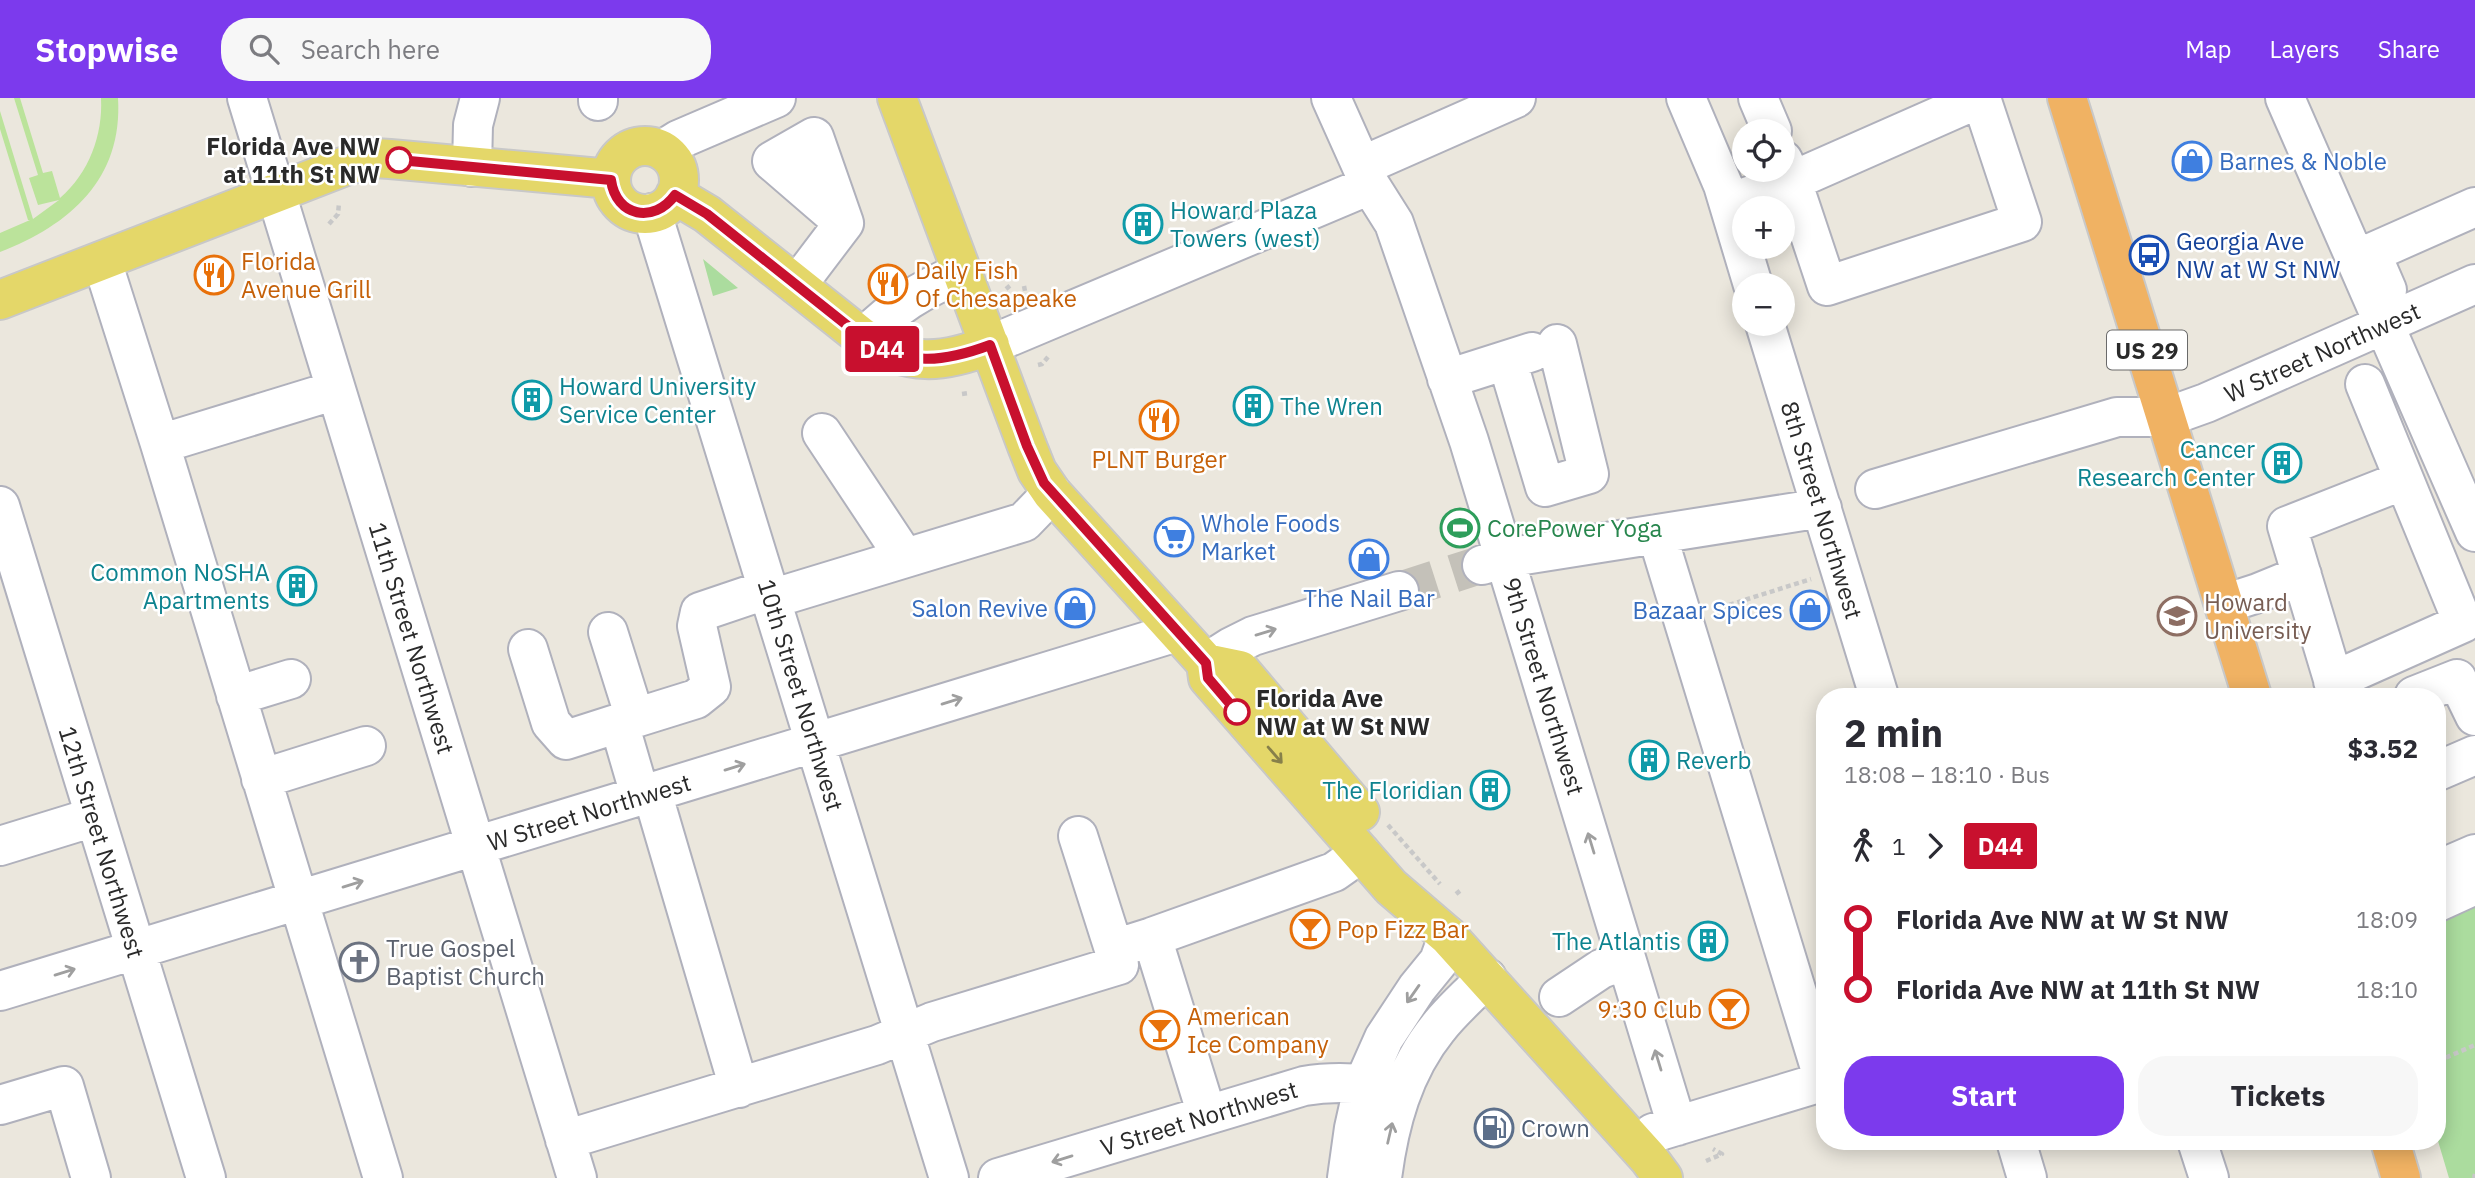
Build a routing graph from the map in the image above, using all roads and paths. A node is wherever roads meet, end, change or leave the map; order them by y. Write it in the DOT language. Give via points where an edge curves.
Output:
graph roads {
  1 [pos="247,98"];
  2 [pos="480,98"];
  3 [pos="776,98"];
  4 [pos="897,98"];
  5 [pos="1331,98"];
  6 [pos="1516,98"];
  7 [pos="1686,98"];
  8 [pos="1758,98"];
  9 [pos="1980,98"];
  10 [pos="2067,98"];
  11 [pos="2286,98"];
  12 [pos="1767,119"];
  13 [pos="662,150"];
  14 [pos="1361,165"];
  15 [pos="472,167"];
  16 [pos="1795,167"];
  17 [pos="238,169"];
  18 [pos="223,175"];
  19 [pos="611,180"];
  20 [pos="1766,182"];
  21 [pos="1791,182"];
  22 [pos="275,192"];
  23 [pos="339,203"];
  24 [pos="1729,203"];
  25 [pos="664,204"];
  26 [pos="2475,207"];
  27 [pos="844,223"];
  28 [pos="329,224"];
  29 [pos="102,261"];
  30 [pos="962,272"];
  31 [pos="1749,273"];
  32 [pos="1012,284"];
  33 [pos="2475,284"];
  34 [pos="797,285"];
  35 [pos="1006,289"];
  36 [pos="0,300"];
  37 [pos="2393,321"];
  38 [pos="1769,336"];
  39 [pos="863,338"];
  40 [pos="990,345"];
  41 [pos="1507,360"];
  42 [pos="1447,379"];
  43 [pos="2365,384"];
  44 [pos="336,390"];
  45 [pos="969,393"];
  46 [pos="962,394"];
  47 [pos="2167,417"];
  48 [pos="822,433"];
  49 [pos="160,444"];
  50 [pos="2404,480"];
  51 [pos="1875,489"];
  52 [pos="1052,493"];
  53 [pos="0,506"];
  54 [pos="1822,508"];
  55 [pos="2475,532"];
  56 [pos="1657,534"];
  57 [pos="905,558"];
  58 [pos="1492,562"];
  59 [pos="2302,575"];
  60 [pos="1816,578"];
  61 [pos="1399,591"];
  62 [pos="769,594"];
  63 [pos="2224,604"];
  64 [pos="1707,611"];
  65 [pos="608,632"];
  66 [pos="1177,632"];
  67 [pos="528,649"];
  68 [pos="1206,663"];
  69 [pos="291,679"];
  70 [pos="1877,688"];
  71 [pos="2250,688"];
  72 [pos="2336,688"];
  73 [pos="2338,688"];
  74 [pos="2434,688"];
  75 [pos="236,696"];
  76 [pos="2471,697"];
  77 [pos="627,721"];
  78 [pos="231,743"];
  79 [pos="815,743"];
  80 [pos="366,746"];
  81 [pos="2475,755"];
  82 [pos="2446,768"];
  83 [pos="261,779"];
  84 [pos="646,793"];
  85 [pos="94,817"];
  86 [pos="1079,836"];
  87 [pos="280,837"];
  88 [pos="0,846"];
  89 [pos="476,846"];
  90 [pos="1361,853"];
  91 [pos="2475,854"];
  92 [pos="2446,867"];
  93 [pos="2475,885"];
  94 [pos="2446,898"];
  95 [pos="299,901"];
  96 [pos="1448,936"];
  97 [pos="1152,937"];
  98 [pos="1114,948"];
  99 [pos="135,950"];
  100 [pos="1626,959"];
  101 [pos="1487,978"];
  102 [pos="0,991"];
  103 [pos="1559,997"];
  104 [pos="904,1034"];
  105 [pos="2475,1045"];
  106 [pos="1816,1052"];
  107 [pos="2446,1058"];
  108 [pos="1364,1083"];
  109 [pos="1816,1084"];
  110 [pos="740,1087"];
  111 [pos="1403,1089"];
  112 [pos="0,1105"];
  113 [pos="1207,1115"];
  114 [pos="1677,1126"];
  115 [pos="565,1140"];
  116 [pos="1631,1140"];
  117 [pos="1713,1149"];
  118 [pos="2019,1150"];
  119 [pos="2200,1150"];
  120 [pos="2392,1150"];
  121 [pos="1706,1161"];
  122 [pos="91,1178"];
  123 [pos="205,1178"];
  124 [pos="383,1178"];
  125 [pos="577,1178"];
  126 [pos="949,1178"];
  127 [pos="998,1178"];
  128 [pos="1347,1178"];
  129 [pos="1382,1178"];
  130 [pos="1663,1178"];
  131 [pos="2027,1178"];
  132 [pos="2209,1178"];
  133 [pos="2401,1178"];
  1 -- 22 [label="street, 11th Street Northwest"];
  2 -- 15 [label="street" via="473,125"];
  3 -- 13 [label="street"];
  4 -- 30 [label="main road"];
  5 -- 14 [label="street, 9th Street Northwest"];
  6 -- 14 [label="street"];
  7 -- 24 [label="street"];
  8 -- 12 [label="street"];
  9 -- 16 [label="street"];
  9 -- 21 [label="street" via="2022,222 1827,286"];
  10 -- 47 [label="highway, US 29"];
  11 -- 37 [label="street"];
  13 -- 19 [label="main road" via="633,148 617,160"];
  13 -- 25 [label="main road" via="678,175"];
  14 -- 40 [label="street"];
  14 -- 42 [label="street, 9th Street Northwest" via="1394,223"];
  15 -- 19 [label="main road"];
  15 -- 22 [label="main road" via="374,158"];
  17 -- 18 [label="path"];
  19 -- 25 [label="main road" via="612,190 624,206 642,214"];
  20 -- 24 [label="street"];
  22 -- 29 [label="main road"];
  22 -- 44 [label="street, 11th Street Northwest"];
  23 -- 28 [label="path" via="338,214"];
  24 -- 31 [label="street"];
  25 -- 34 [label="main road" via="707,214"];
  25 -- 62 [label="street, 10th Street Northwest"];
  26 -- 37 [label="street" via="2371,253"];
  27 -- 34 [label="street"];
  29 -- 36 [label="main road"];
  29 -- 49 [label="street"];
  30 -- 39 [label="street" via="919,291"];
  30 -- 40 [label="main road"];
  32 -- 35 [label="path"];
  33 -- 37 [label="street, W Street Northwest"];
  34 -- 39 [label="main road"];
  37 -- 47 [label="street, W Street Northwest"];
  37 -- 55 [label="street"];
  38 -- 54 [label="street, 8th Street Northwest"];
  39 -- 40 [label="main road" via="887,352 927,360"];
  40 -- 52 [label="main road" via="1037,471"];
  41 -- 41 [label="street" via="1568,340 1589,474 1545,487"];
  41 -- 42 [label="street"];
  42 -- 58 [label="street, 9th Street Northwest"];
  43 -- 50 [label="street"];
  44 -- 49 [label="street"];
  44 -- 89 [label="street, 11th Street Northwest"];
  45 -- 46 [label="path"];
  47 -- 51 [label="street" via="2117,416"];
  47 -- 63 [label="highway, US 29"];
  48 -- 57 [label="street"];
  49 -- 75 [label="street"];
  50 -- 59 [label="street" via="2287,526"];
  50 -- 73 [label="street" via="2463,623"];
  52 -- 57 [label="street" via="1024,522"];
  52 -- 66 [label="main road"];
  53 -- 85 [label="street, 12th Street Northwest"];
  54 -- 56 [label="street"];
  54 -- 70 [label="street, 8th Street Northwest"];
  56 -- 58 [label="street"];
  56 -- 106 [label="street"];
  57 -- 62 [label="street"];
  100 -- 58 [label="street, 9th Street Northwest, one-way"];
  59 -- 63 [label="street"];
  59 -- 72 [label="street"];
  60 -- 64 [label="path"];
  68 -- 61 [label="street, one-way" via="1253,636"];
  62 -- 77 [label="street" via="700,612 696,626 711,687 696,699"];
  62 -- 79 [label="street, 10th Street Northwest"];
  63 -- 71 [label="highway, US 29"];
  65 -- 77 [label="street"];
  66 -- 68 [label="main road"];
  79 -- 66 [label="street, W Street Northwest, one-way"];
  67 -- 77 [label="street" via="551,723 566,740"];
  68 -- 90 [label="main road, one-way" via="1208,678"];
  68 -- 96 [label="main road" via="1240,670 1410,872"];
  69 -- 75 [label="street"];
  74 -- 76 [label="street" via="2457,679"];
  75 -- 83 [label="street"];
  77 -- 84 [label="street"];
  78 -- 87 [label="street" via="260,842"];
  84 -- 79 [label="street, W Street Northwest, one-way"];
  79 -- 104 [label="street, 10th Street Northwest"];
  80 -- 83 [label="street"];
  81 -- 82 [label="street"];
  83 -- 87 [label="street"];
  84 -- 89 [label="street, W Street Northwest"];
  84 -- 110 [label="street"];
  85 -- 88 [label="street"];
  85 -- 99 [label="street, 12th Street Northwest"];
  86 -- 98 [label="street"];
  87 -- 95 [label="street"];
  95 -- 89 [label="street, W Street Northwest, one-way"];
  89 -- 115 [label="street, 11th Street Northwest"];
  90 -- 96 [label="main road" via="1391,887"];
  90 -- 97 [label="street" via="1334,873"];
  91 -- 92 [label="street"];
  93 -- 94 [label="street"];
  95 -- 99 [label="street, W Street Northwest"];
  95 -- 124 [label="street"];
  96 -- 101 [label="main road"];
  96 -- 108 [label="street, one-way" via="1439,961 1384,1038"];
  97 -- 98 [label="street"];
  97 -- 113 [label="street"];
  98 -- 104 [label="street" via="1119,965"];
  102 -- 99 [label="street, W Street Northwest, one-way"];
  99 -- 123 [label="street, 12th Street Northwest"];
  100 -- 103 [label="street" via="1601,969"];
  114 -- 100 [label="street, 9th Street Northwest, one-way"];
  101 -- 111 [label="street" via="1436,1030"];
  101 -- 116 [label="main road"];
  104 -- 110 [label="street"];
  104 -- 126 [label="street, 10th Street Northwest"];
  105 -- 107 [label="path"];
  108 -- 111 [label="street, V Street Northwest"];
  108 -- 113 [label="street, V Street Northwest" via="1304,1086"];
  108 -- 128 [label="street"];
  109 -- 114 [label="street"];
  110 -- 115 [label="street"];
  129 -- 111 [label="street, one-way"];
  112 -- 122 [label="street" via="64,1086"];
  113 -- 127 [label="street, V Street Northwest, one-way"];
  114 -- 116 [label="street"];
  115 -- 125 [label="street, 11th Street Northwest"];
  116 -- 130 [label="main road"];
  117 -- 121 [label="path" via="1722,1154"];
  118 -- 131 [label="street"];
  119 -- 132 [label="street"];
  120 -- 133 [label="highway"];
}
